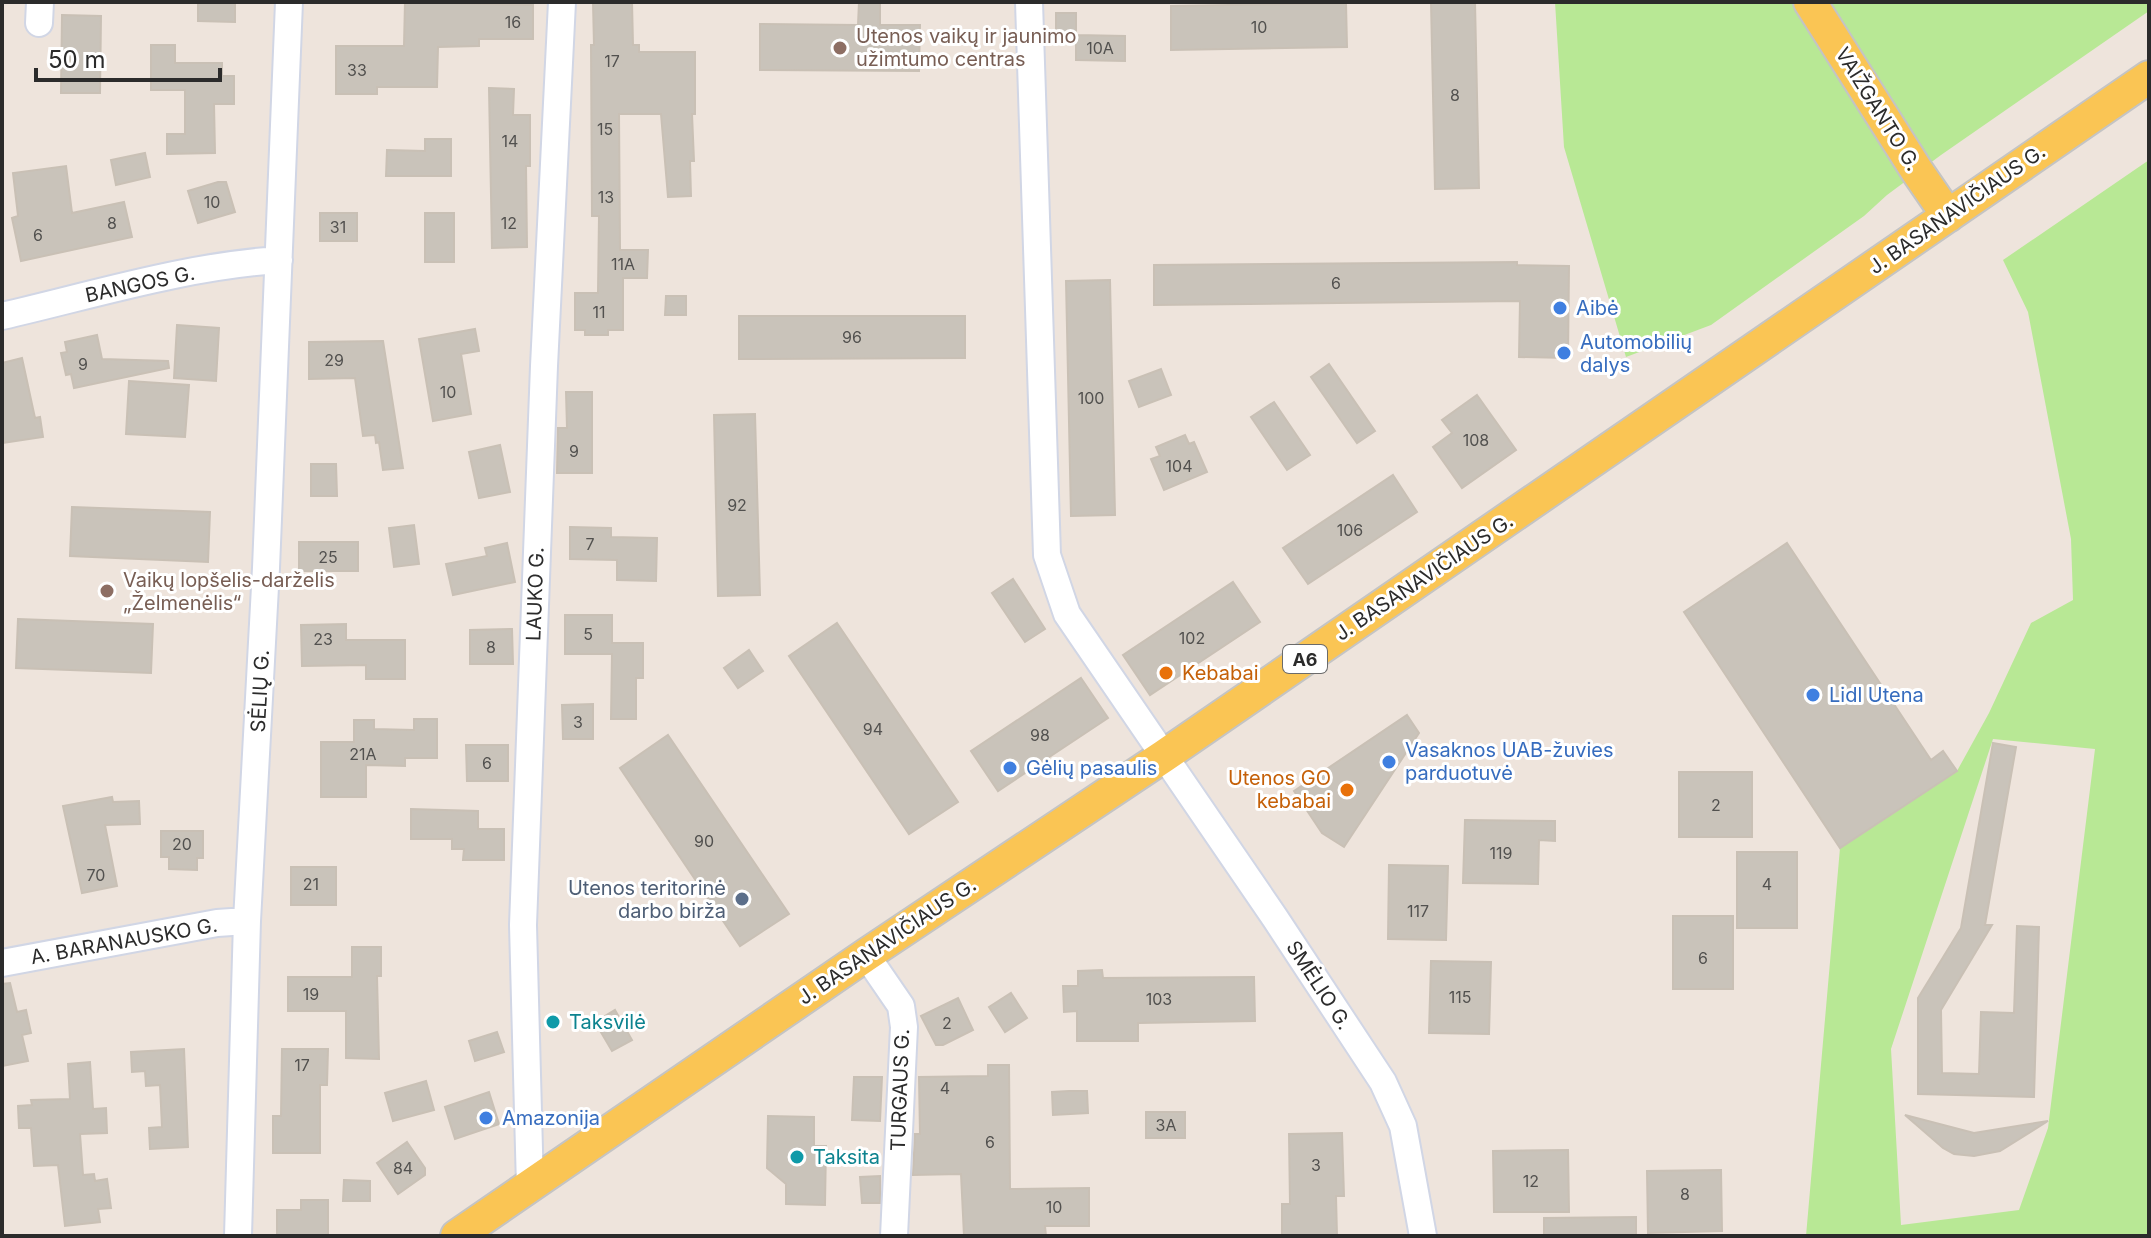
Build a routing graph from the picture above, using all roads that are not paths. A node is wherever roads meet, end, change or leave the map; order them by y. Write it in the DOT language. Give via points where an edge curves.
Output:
graph roads {
  1 [pos="289,2"];
  2 [pos="562,2"];
  3 [pos="1029,2"];
  4 [pos="1810,2"];
  5 [pos="2149,77"];
  6 [pos="1948,216"];
  7 [pos="279,260"];
  8 [pos="2,316"];
  9 [pos="1164,756"];
  10 [pos="247,921"];
  11 [pos="866,955"];
  12 [pos="2,963"];
  13 [pos="530,1187"];
  14 [pos="238,1236"];
  15 [pos="457,1236"];
  16 [pos="894,1236"];
  17 [pos="1423,1236"];
  1 -- 7 [label="street, SĖLIŲ G."];
  2 -- 13 [label="street, LAUKO G." via="523,925"];
  3 -- 9 [label="street, SMĖLIO G." via="1047,555 1067,614"];
  4 -- 6 [label="main road, VAIŽGANTO G."];
  5 -- 6 [label="main road, J. BASANAVIČIAUS G. / A6"];
  6 -- 9 [label="main road, J. BASANAVIČIAUS G. / A6"];
  7 -- 8 [label="street, BANGOS G." via="170,276"];
  7 -- 10 [label="street, SĖLIŲ G."];
  9 -- 11 [label="main road, J. BASANAVIČIAUS G. / A6"];
  9 -- 17 [label="street, SMĖLIO G." via="1383,1082 1403,1126"];
  10 -- 12 [label="street, A. BARANAUSKO G."];
  10 -- 14 [label="street, SĖLIŲ G."];
  11 -- 13 [label="main road, J. BASANAVIČIAUS G. / A6"];
  11 -- 16 [label="street, TURGAUS G." via="901,1006 904,1027"];
  13 -- 15 [label="main road, J. BASANAVIČIAUS G. / A6"];
}
